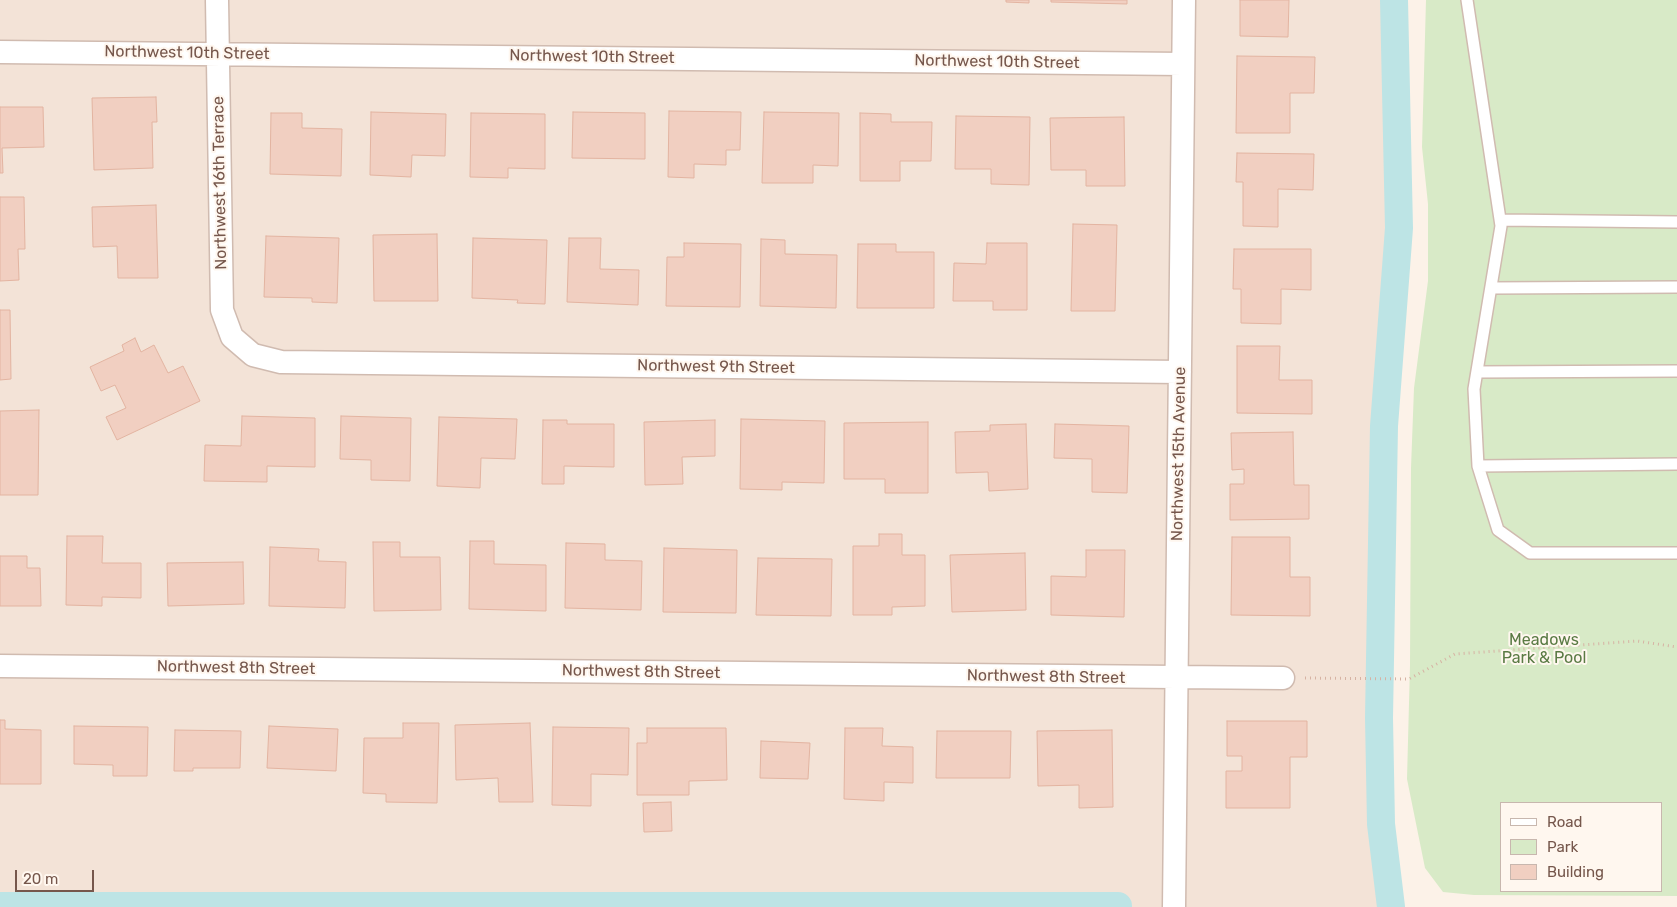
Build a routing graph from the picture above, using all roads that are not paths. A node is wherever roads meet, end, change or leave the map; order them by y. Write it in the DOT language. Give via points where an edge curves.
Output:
graph roads {
  1 [pos="217,0"];
  2 [pos="1184,0"];
  3 [pos="1467,0"];
  4 [pos="0,52"];
  5 [pos="218,53"];
  6 [pos="1184,64"];
  7 [pos="1501,220"];
  8 [pos="1677,222"];
  9 [pos="1677,287"];
  10 [pos="1491,288"];
  11 [pos="253,355"];
  12 [pos="1677,371"];
  13 [pos="1180,372"];
  14 [pos="1477,372"];
  15 [pos="1677,464"];
  16 [pos="1478,466"];
  17 [pos="1677,553"];
  18 [pos="0,666"];
  19 [pos="1177,678"];
  20 [pos="1283,678"];
  21 [pos="1174,907"];
  1 -- 5 [label="street, Northwest 16th Terrace"];
  2 -- 6 [label="street, Northwest 15th Avenue"];
  3 -- 7 [label="lane"];
  4 -- 5 [label="street, Northwest 10th Street"];
  5 -- 6 [label="street, Northwest 10th Street"];
  5 -- 11 [label="street, Northwest 16th Terrace" via="222,310 232,337"];
  6 -- 13 [label="street, Northwest 15th Avenue"];
  7 -- 8 [label="lane"];
  7 -- 10 [label="lane"];
  9 -- 10 [label="lane"];
  10 -- 14 [label="lane"];
  11 -- 13 [label="street, Northwest 9th Street" via="280,362"];
  12 -- 14 [label="lane"];
  13 -- 19 [label="street, Northwest 15th Avenue"];
  14 -- 16 [label="lane" via="1474,389"];
  15 -- 16 [label="lane"];
  16 -- 17 [label="lane" via="1498,530 1530,553"];
  18 -- 19 [label="street, Northwest 8th Street"];
  19 -- 20 [label="street, Northwest 8th Street"];
  19 -- 21 [label="street, Northwest 15th Avenue"];
}
